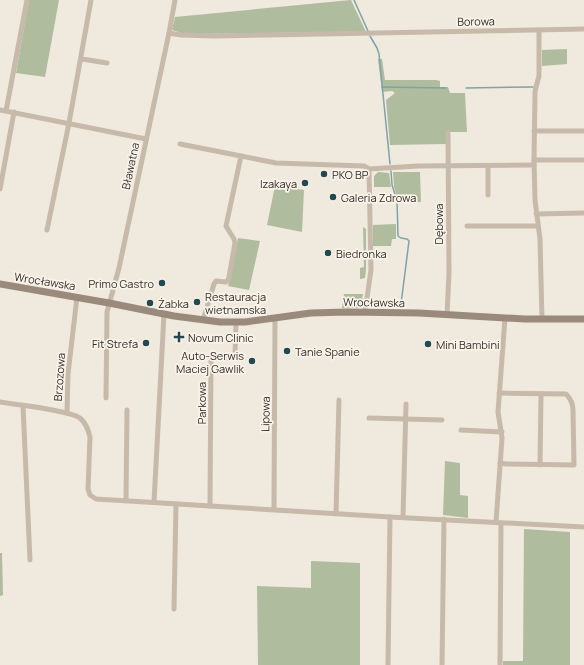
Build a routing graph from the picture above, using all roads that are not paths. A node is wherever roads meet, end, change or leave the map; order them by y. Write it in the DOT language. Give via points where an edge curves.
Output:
graph roads {
  1 [pos="27,0"];
  2 [pos="91,0"];
  3 [pos="174,0"];
  4 [pos="584,29"];
  5 [pos="539,30"];
  6 [pos="169,34"];
  7 [pos="82,59"];
  8 [pos="107,63"];
  9 [pos="0,110"];
  10 [pos="6,111"];
  11 [pos="14,112"];
  12 [pos="69,123"];
  13 [pos="534,131"];
  14 [pos="584,131"];
  15 [pos="448,133"];
  16 [pos="146,140"];
  17 [pos="180,144"];
  18 [pos="241,156"];
  19 [pos="584,160"];
  20 [pos="534,163"];
  21 [pos="448,165"];
  22 [pos="488,166"];
  23 [pos="369,169"];
  24 [pos="0,189"];
  25 [pos="488,195"];
  26 [pos="584,213"];
  27 [pos="536,214"];
  28 [pos="467,226"];
  29 [pos="538,226"];
  30 [pos="47,230"];
  31 [pos="0,284"];
  32 [pos="77,297"];
  33 [pos="109,303"];
  34 [pos="365,312"];
  35 [pos="164,314"];
  36 [pos="447,315"];
  37 [pos="275,318"];
  38 [pos="505,318"];
  39 [pos="542,319"];
  40 [pos="584,319"];
  41 [pos="203,320"];
  42 [pos="236,322"];
  43 [pos="499,393"];
  44 [pos="541,394"];
  45 [pos="106,398"];
  46 [pos="339,400"];
  47 [pos="0,402"];
  48 [pos="406,404"];
  49 [pos="23,406"];
  50 [pos="127,410"];
  51 [pos="68,413"];
  52 [pos="369,418"];
  53 [pos="405,419"];
  54 [pos="442,420"];
  55 [pos="460,430"];
  56 [pos="502,432"];
  57 [pos="500,463"];
  58 [pos="540,465"];
  59 [pos="126,500"];
  60 [pos="154,502"];
  61 [pos="176,504"];
  62 [pos="210,506"];
  63 [pos="274,509"];
  64 [pos="336,514"];
  65 [pos="390,517"];
  66 [pos="403,517"];
  67 [pos="444,519"];
  68 [pos="498,522"];
  69 [pos="584,527"];
  70 [pos="30,560"];
  71 [pos="174,609"];
  72 [pos="388,665"];
  73 [pos="442,665"];
  74 [pos="500,665"];
  1 -- 10 [label="street"];
  2 -- 7 [label="street"];
  3 -- 6 [label="street, Bławatna"];
  4 -- 5 [label="street, Borowa"];
  5 -- 6 [label="street, Borowa" via="214,36"];
  5 -- 13 [label="street" via="539,76 535,91"];
  6 -- 16 [label="street, Bławatna"];
  7 -- 8 [label="street"];
  7 -- 12 [label="street"];
  9 -- 10 [label="street"];
  10 -- 11 [label="street"];
  11 -- 12 [label="street"];
  11 -- 24 [label="street"];
  12 -- 16 [label="street"];
  12 -- 30 [label="street"];
  13 -- 14 [label="street"];
  13 -- 20 [label="street"];
  15 -- 21 [label="street, Dębowa"];
  16 -- 33 [label="street, Bławatna" via="119,268"];
  17 -- 18 [label="street"];
  18 -- 23 [label="street" via="276,163 364,166"];
  18 -- 41 [label="street" via="226,226 235,243 229,277 226,282 218,281 214,284"];
  19 -- 20 [label="street"];
  20 -- 22 [label="street"];
  20 -- 27 [label="street"];
  21 -- 22 [label="street"];
  21 -- 23 [label="street"];
  21 -- 36 [label="street, Dębowa"];
  22 -- 25 [label="street"];
  23 -- 34 [label="street" via="371,270"];
  26 -- 27 [label="street"];
  27 -- 29 [label="street"];
  28 -- 29 [label="street"];
  29 -- 39 [label="street"];
  31 -- 32 [label="street, Wrocławska"];
  32 -- 33 [label="street, Wrocławska"];
  32 -- 51 [label="street, Brzozowa" via="68,374"];
  33 -- 35 [label="street, Wrocławska"];
  33 -- 45 [label="street"];
  34 -- 36 [label="street, Wrocławska"];
  34 -- 37 [label="street, Wrocławska" via="311,313"];
  35 -- 41 [label="street, Wrocławska"];
  35 -- 60 [label="street"];
  36 -- 38 [label="street, Wrocławska"];
  37 -- 42 [label="street, Wrocławska"];
  37 -- 63 [label="street, Lipowa"];
  38 -- 39 [label="street, Wrocławska"];
  38 -- 43 [label="street"];
  39 -- 40 [label="street, Wrocławska"];
  41 -- 42 [label="street, Wrocławska"];
  42 -- 62 [label="street, Parkowa" via="235,355 230,358 213,358 211,361"];
  43 -- 44 [label="street"];
  43 -- 56 [label="street" via="498,412"];
  44 -- 58 [label="street"];
  44 -- 58 [label="street" via="566,394 573,404 574,466"];
  46 -- 64 [label="street"];
  47 -- 49 [label="street"];
  48 -- 53 [label="street"];
  49 -- 51 [label="street"];
  49 -- 70 [label="street"];
  50 -- 59 [label="street"];
  51 -- 59 [label="street, Brzozowa" via="81,419 88,429 90,495 96,498"];
  52 -- 53 [label="street"];
  53 -- 54 [label="street"];
  53 -- 66 [label="street"];
  55 -- 56 [label="street"];
  56 -- 57 [label="street"];
  57 -- 58 [label="street"];
  57 -- 68 [label="street"];
  59 -- 60 [label="street"];
  60 -- 61 [label="street"];
  61 -- 62 [label="street"];
  61 -- 71 [label="street"];
  62 -- 63 [label="street"];
  63 -- 64 [label="street"];
  64 -- 65 [label="street"];
  65 -- 66 [label="street"];
  65 -- 72 [label="street"];
  66 -- 67 [label="street"];
  67 -- 68 [label="street"];
  67 -- 73 [label="street"];
  68 -- 69 [label="street"];
  68 -- 74 [label="street"];
}
